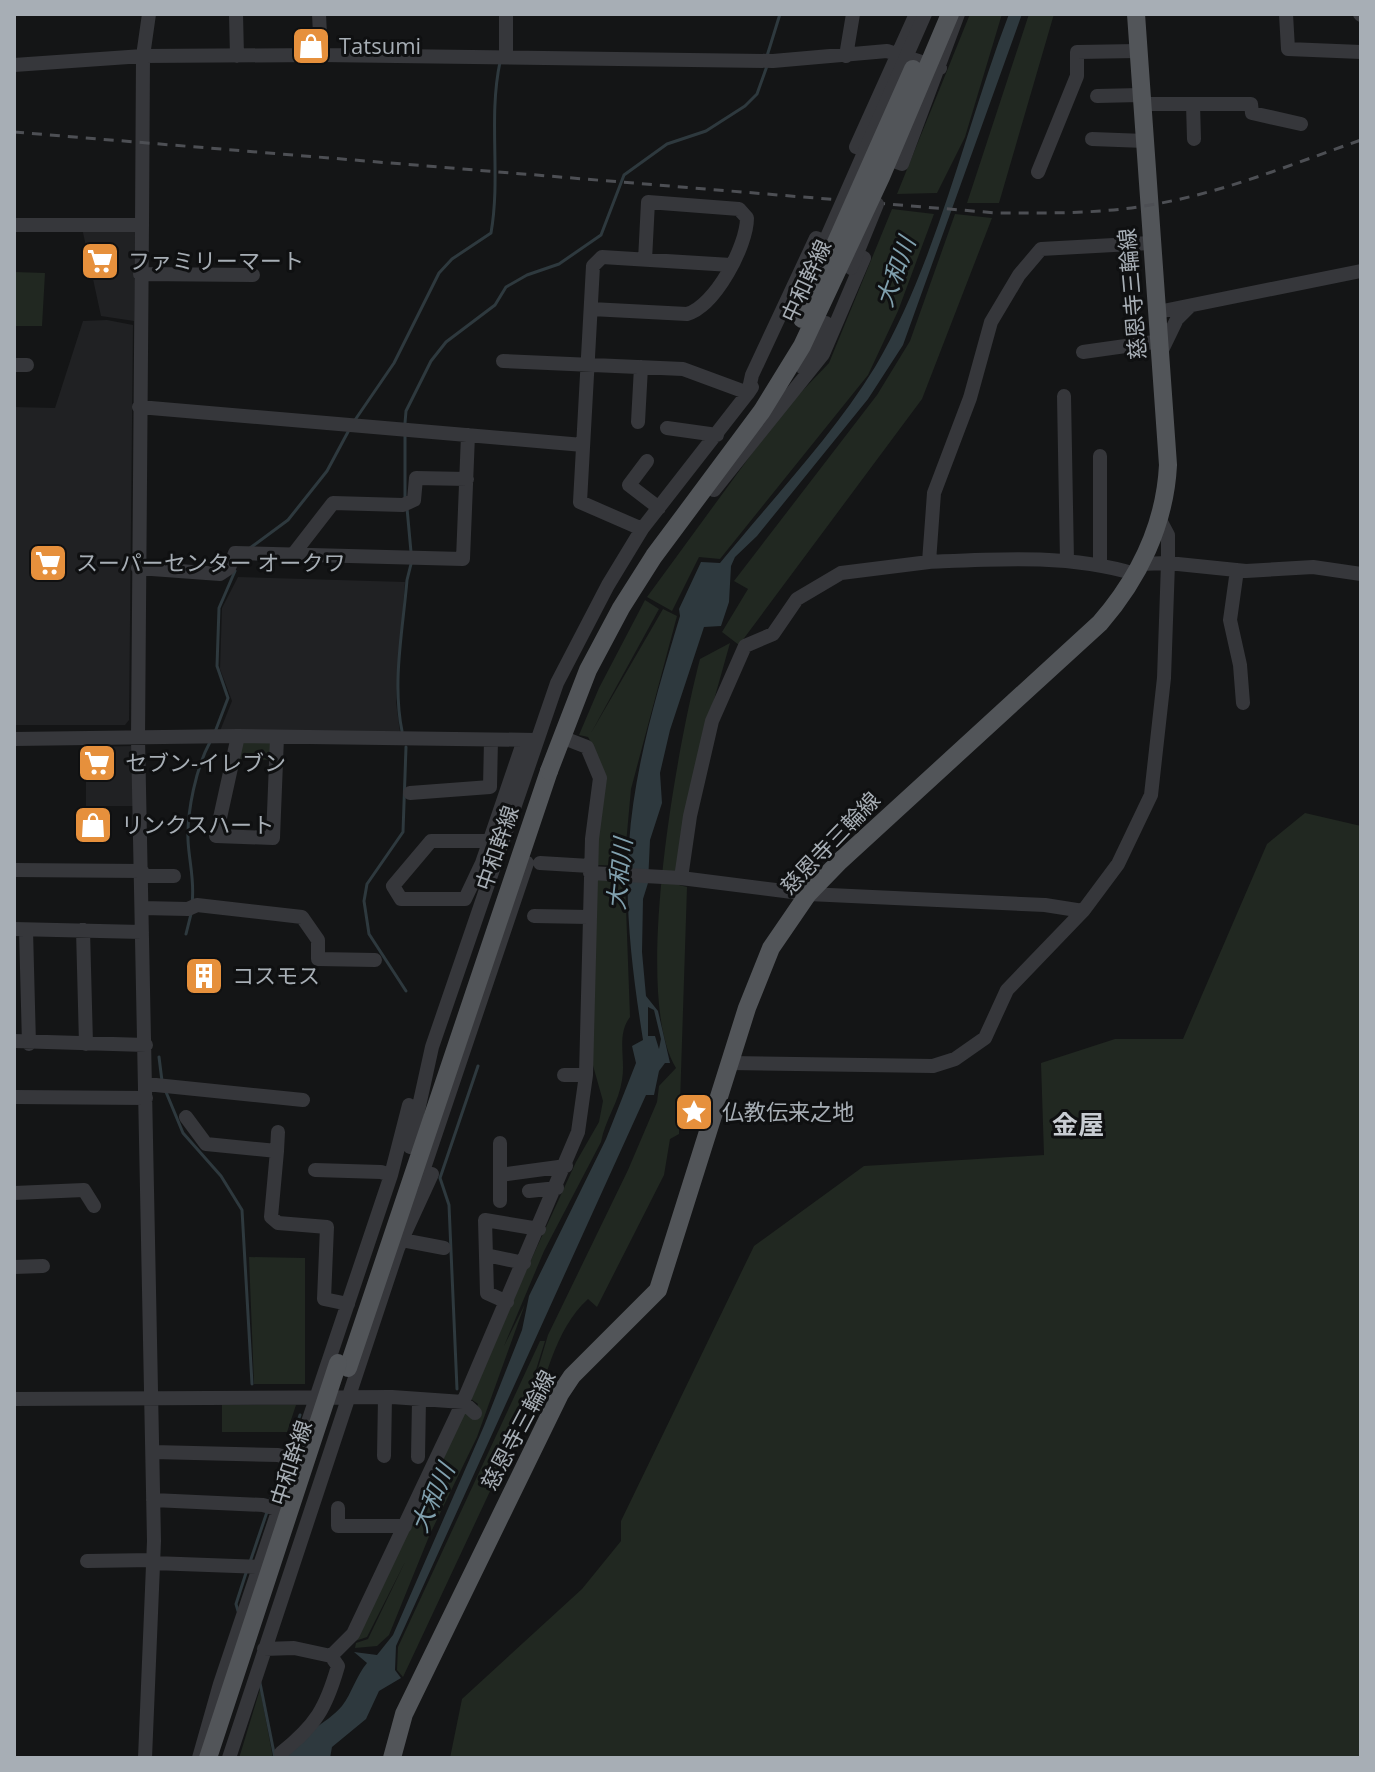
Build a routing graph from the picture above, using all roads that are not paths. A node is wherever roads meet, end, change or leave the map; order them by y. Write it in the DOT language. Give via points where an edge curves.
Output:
graph roads {
  1 [pos="149,14"];
  2 [pos="236,14"];
  3 [pos="319,14"];
  4 [pos="506,14"];
  5 [pos="853,14"];
  6 [pos="916,14"];
  7 [pos="925,14"];
  8 [pos="936,14"];
  9 [pos="950,14"];
  10 [pos="958,14"];
  11 [pos="1136,14"];
  12 [pos="1286,14"];
  13 [pos="1137,51"];
  14 [pos="900,52"];
  15 [pos="1361,52"];
  16 [pos="321,55"];
  17 [pos="506,55"];
  18 [pos="143,56"];
  19 [pos="237,56"];
  20 [pos="846,56"];
  21 [pos="14,65"];
  22 [pos="940,68"];
  23 [pos="1097,96"];
  24 [pos="1140,99"];
  25 [pos="1193,104"];
  26 [pos="1301,124"];
  27 [pos="1092,139"];
  28 [pos="1194,139"];
  29 [pos="1145,141"];
  30 [pos="1038,172"];
  31 [pos="14,225"];
  32 [pos="142,225"];
  33 [pos="1150,243"];
  34 [pos="645,260"];
  35 [pos="731,265"];
  36 [pos="1361,270"];
  37 [pos="140,274"];
  38 [pos="253,275"];
  39 [pos="1189,307"];
  40 [pos="591,309"];
  41 [pos="1158,312"];
  42 [pos="1161,346"];
  43 [pos="1083,352"];
  44 [pos="503,361"];
  45 [pos="588,364"];
  46 [pos="641,367"];
  47 [pos="748,393"];
  48 [pos="1064,396"];
  49 [pos="784,400"];
  50 [pos="139,407"];
  51 [pos="638,422"];
  52 [pos="667,428"];
  53 [pos="468,435"];
  54 [pos="717,435"];
  55 [pos="583,445"];
  56 [pos="1100,456"];
  57 [pos="647,461"];
  58 [pos="467,479"];
  59 [pos="659,508"];
  60 [pos="1160,520"];
  61 [pos="642,529"];
  62 [pos="295,552"];
  63 [pos="1067,561"];
  64 [pos="929,562"];
  65 [pos="1168,563"];
  66 [pos="1100,564"];
  67 [pos="138,568"];
  68 [pos="1137,569"];
  69 [pos="1237,570"];
  70 [pos="1361,574"];
  71 [pos="1243,703"];
  72 [pos="238,736"];
  73 [pos="277,737"];
  74 [pos="138,738"];
  75 [pos="14,739"];
  76 [pos="491,740"];
  77 [pos="530,740"];
  78 [pos="569,740"];
  79 [pos="543,769"];
  80 [pos="410,793"];
  81 [pos="489,841"];
  82 [pos="540,863"];
  83 [pos="14,870"];
  84 [pos="590,870"];
  85 [pos="142,874"];
  86 [pos="174,876"];
  87 [pos="681,878"];
  88 [pos="487,887"];
  89 [pos="808,894"];
  90 [pos="142,908"];
  91 [pos="1083,911"];
  92 [pos="534,916"];
  93 [pos="588,917"];
  94 [pos="20,929"];
  95 [pos="83,930"];
  96 [pos="142,932"];
  97 [pos="375,960"];
  98 [pos="21,1042"];
  99 [pos="86,1044"];
  100 [pos="146,1045"];
  101 [pos="729,1063"];
  102 [pos="564,1075"];
  103 [pos="586,1075"];
  104 [pos="146,1091"];
  105 [pos="14,1097"];
  106 [pos="303,1100"];
  107 [pos="186,1117"];
  108 [pos="278,1132"];
  109 [pos="500,1143"];
  110 [pos="410,1147"];
  111 [pos="277,1151"];
  112 [pos="566,1166"];
  113 [pos="315,1170"];
  114 [pos="391,1175"];
  115 [pos="500,1175"];
  116 [pos="557,1188"];
  117 [pos="529,1191"];
  118 [pos="14,1193"];
  119 [pos="500,1201"];
  120 [pos="94,1206"];
  121 [pos="539,1229"];
  122 [pos="397,1239"];
  123 [pos="444,1248"];
  124 [pos="486,1255"];
  125 [pos="524,1263"];
  126 [pos="43,1266"];
  127 [pos="14,1267"];
  128 [pos="507,1302"];
  129 [pos="348,1304"];
  130 [pos="343,1365"];
  131 [pos="318,1396"];
  132 [pos="348,1396"];
  133 [pos="152,1397"];
  134 [pos="385,1397"];
  135 [pos="14,1399"];
  136 [pos="419,1400"];
  137 [pos="463,1402"];
  138 [pos="475,1413"];
  139 [pos="153,1452"];
  140 [pos="384,1456"];
  141 [pos="418,1457"];
  142 [pos="296,1460"];
  143 [pos="153,1500"];
  144 [pos="338,1508"];
  145 [pos="280,1510"];
  146 [pos="405,1526"];
  147 [pos="87,1561"];
  148 [pos="153,1562"];
  149 [pos="260,1567"];
  150 [pos="264,1649"];
  151 [pos="331,1656"];
  152 [pos="281,1753"];
  153 [pos="145,1758"];
  154 [pos="199,1758"];
  155 [pos="208,1758"];
  156 [pos="220,1758"];
  157 [pos="229,1758"];
  158 [pos="392,1758"];
  1 -- 18 [label="street"];
  2 -- 19 [label="street"];
  3 -- 16 [label="street"];
  4 -- 17 [label="street"];
  5 -- 20 [label="street"];
  6 -- 14 [label="street"];
  7 -- 47 [label="street, bridge" via="819,255"];
  8 -- 79 [label="main road, 中和幹線, bridge" via="792,341 612,601 580,661"];
  9 -- 49 [label="street, bridge" via="936,62 851,268"];
  9 -- 79 [label="main road, 中和幹線, bridge" via="802,346 762,411 621,608"];
  10 -- 22 [label="street"];
  11 -- 13 [label="main road, 慈恩寺三輪線"];
  12 -- 15 [label="street" via="1288,49"];
  13 -- 24 [label="main road, 慈恩寺三輪線"];
  13 -- 30 [label="street" via="1077,52 1077,76"];
  14 -- 20 [label="street"];
  14 -- 22 [label="street"];
  14 -- 22 [label="street" via="856,147 902,164"];
  16 -- 17 [label="street"];
  16 -- 19 [label="street"];
  17 -- 20 [label="street" via="701,61"];
  18 -- 19 [label="street"];
  18 -- 21 [label="street"];
  18 -- 32 [label="street"];
  23 -- 24 [label="street"];
  24 -- 25 [label="street"];
  24 -- 29 [label="main road, 慈恩寺三輪線"];
  25 -- 26 [label="street" via="1251,104 1252,113"];
  25 -- 28 [label="street"];
  27 -- 29 [label="street"];
  29 -- 33 [label="main road, 慈恩寺三輪線"];
  31 -- 32 [label="street"];
  32 -- 37 [label="street"];
  33 -- 41 [label="main road, 慈恩寺三輪線"];
  33 -- 64 [label="street" via="1041,249 1019,275 991,322 970,398 934,493"];
  34 -- 35 [label="street"];
  34 -- 35 [label="street" via="648,202 739,209 747,218 745,241"];
  34 -- 40 [label="street" via="596,260"];
  35 -- 40 [label="street" via="697,311"];
  36 -- 39 [label="street"];
  37 -- 38 [label="street"];
  37 -- 50 [label="street"];
  39 -- 41 [label="street"];
  39 -- 42 [label="street"];
  40 -- 45 [label="street"];
  41 -- 42 [label="main road, 慈恩寺三輪線"];
  42 -- 43 [label="street"];
  42 -- 60 [label="main road, 慈恩寺三輪線" via="1168,465"];
  44 -- 45 [label="street"];
  45 -- 46 [label="street"];
  45 -- 55 [label="street"];
  46 -- 47 [label="street" via="683,369"];
  46 -- 51 [label="street"];
  47 -- 49 [label="street" via="816,238 864,258 823,354"];
  47 -- 54 [label="street"];
  48 -- 63 [label="street"];
  49 -- 78 [label="street" via="646,582 603,657"];
  50 -- 53 [label="street"];
  50 -- 67 [label="street"];
  52 -- 54 [label="street"];
  53 -- 55 [label="street"];
  53 -- 58 [label="street"];
  54 -- 59 [label="street"];
  55 -- 61 [label="street" via="582,505"];
  56 -- 66 [label="street"];
  57 -- 59 [label="street" via="629,485"];
  58 -- 62 [label="street" via="416,478 414,500 406,504 333,503"];
  58 -- 62 [label="street" via="463,559"];
  59 -- 61 [label="street"];
  60 -- 65 [label="street" via="1168,535"];
  60 -- 68 [label="main road, 慈恩寺三輪線"];
  61 -- 77 [label="street" via="576,644"];
  62 -- 67 [label="street" via="235,553 220,574"];
  63 -- 64 [label="street"];
  63 -- 66 [label="street"];
  64 -- 87 [label="street" via="841,573 797,599 773,634 745,646 712,721"];
  65 -- 68 [label="street"];
  65 -- 69 [label="street"];
  65 -- 91 [label="street" via="1164,678 1151,795 1118,864"];
  66 -- 68 [label="street"];
  67 -- 74 [label="street"];
  68 -- 89 [label="main road, 慈恩寺三輪線" via="1100,623"];
  69 -- 70 [label="street" via="1313,567"];
  69 -- 71 [label="street" via="1230,620"];
  72 -- 73 [label="street"];
  72 -- 73 [label="street" via="216,836 273,838"];
  72 -- 74 [label="street"];
  73 -- 76 [label="street"];
  74 -- 75 [label="street"];
  74 -- 85 [label="street"];
  76 -- 77 [label="street"];
  76 -- 80 [label="street" via="490,787"];
  77 -- 81 [label="street"];
  77 -- 88 [label="street"];
  78 -- 84 [label="street" via="587,747 600,778"];
  78 -- 122 [label="street"];
  79 -- 110 [label="main road, 中和幹線"];
  79 -- 122 [label="main road, 中和幹線"];
  81 -- 81 [label="street" via="465,899 401,899 393,886 431,841"];
  82 -- 84 [label="street"];
  83 -- 85 [label="street"];
  84 -- 87 [label="street"];
  84 -- 93 [label="street"];
  85 -- 86 [label="street"];
  85 -- 90 [label="street"];
  87 -- 89 [label="street"];
  88 -- 110 [label="street" via="432,1047"];
  88 -- 114 [label="street" via="458,942"];
  89 -- 91 [label="street"];
  89 -- 101 [label="main road, 慈恩寺三輪線" via="771,948"];
  90 -- 96 [label="street"];
  90 -- 97 [label="street" via="302,917 318,940 318,959"];
  91 -- 101 [label="street" via="1007,990 985,1038 955,1059 933,1066"];
  92 -- 93 [label="street"];
  93 -- 103 [label="street"];
  94 -- 95 [label="street"];
  94 -- 98 [label="street"];
  95 -- 96 [label="street"];
  95 -- 99 [label="street"];
  96 -- 100 [label="street"];
  98 -- 99 [label="street"];
  99 -- 100 [label="street"];
  100 -- 104 [label="street"];
  101 -- 158 [label="main road, 慈恩寺三輪線" via="658,1290 572,1376 536,1436 404,1714"];
  102 -- 103 [label="street"];
  103 -- 112 [label="street" via="578,1132"];
  104 -- 105 [label="street"];
  104 -- 106 [label="street"];
  104 -- 133 [label="street"];
  107 -- 111 [label="street" via="206,1144"];
  108 -- 111 [label="street"];
  109 -- 115 [label="street"];
  110 -- 130 [label="main road, 中和幹線"];
  111 -- 129 [label="street" via="271,1217 278,1230 327,1227 324,1299"];
  112 -- 115 [label="street"];
  112 -- 116 [label="street"];
  113 -- 114 [label="street"];
  114 -- 129 [label="street"];
  115 -- 119 [label="street"];
  116 -- 117 [label="street"];
  116 -- 121 [label="street"];
  118 -- 120 [label="street" via="84,1190"];
  121 -- 124 [label="street" via="485,1220"];
  121 -- 125 [label="street"];
  122 -- 123 [label="street"];
  122 -- 130 [label="main road, 中和幹線"];
  122 -- 132 [label="street"];
  124 -- 125 [label="street"];
  124 -- 128 [label="street" via="487,1293"];
  125 -- 128 [label="street"];
  126 -- 127 [label="street"];
  128 -- 137 [label="street"];
  129 -- 131 [label="street"];
  130 -- 155 [label="main road, 中和幹線, bridge"];
  130 -- 156 [label="main road, 中和幹線"];
  131 -- 132 [label="street"];
  131 -- 133 [label="street"];
  131 -- 142 [label="street"];
  132 -- 134 [label="street"];
  132 -- 150 [label="street"];
  133 -- 135 [label="street"];
  133 -- 139 [label="street"];
  134 -- 136 [label="street"];
  134 -- 140 [label="street"];
  136 -- 137 [label="street"];
  136 -- 141 [label="street"];
  137 -- 138 [label="street"];
  137 -- 146 [label="street"];
  139 -- 142 [label="street"];
  139 -- 143 [label="street"];
  142 -- 145 [label="street"];
  143 -- 145 [label="street"];
  143 -- 148 [label="street"];
  144 -- 146 [label="street" via="338,1526"];
  145 -- 149 [label="street"];
  146 -- 151 [label="street" via="353,1634"];
  147 -- 148 [label="street"];
  148 -- 149 [label="street"];
  148 -- 153 [label="street"];
  149 -- 154 [label="street"];
  150 -- 151 [label="street" via="294,1648"];
  150 -- 157 [label="street"];
  151 -- 152 [label="street" via="338,1666 328,1701 310,1730"];
}
